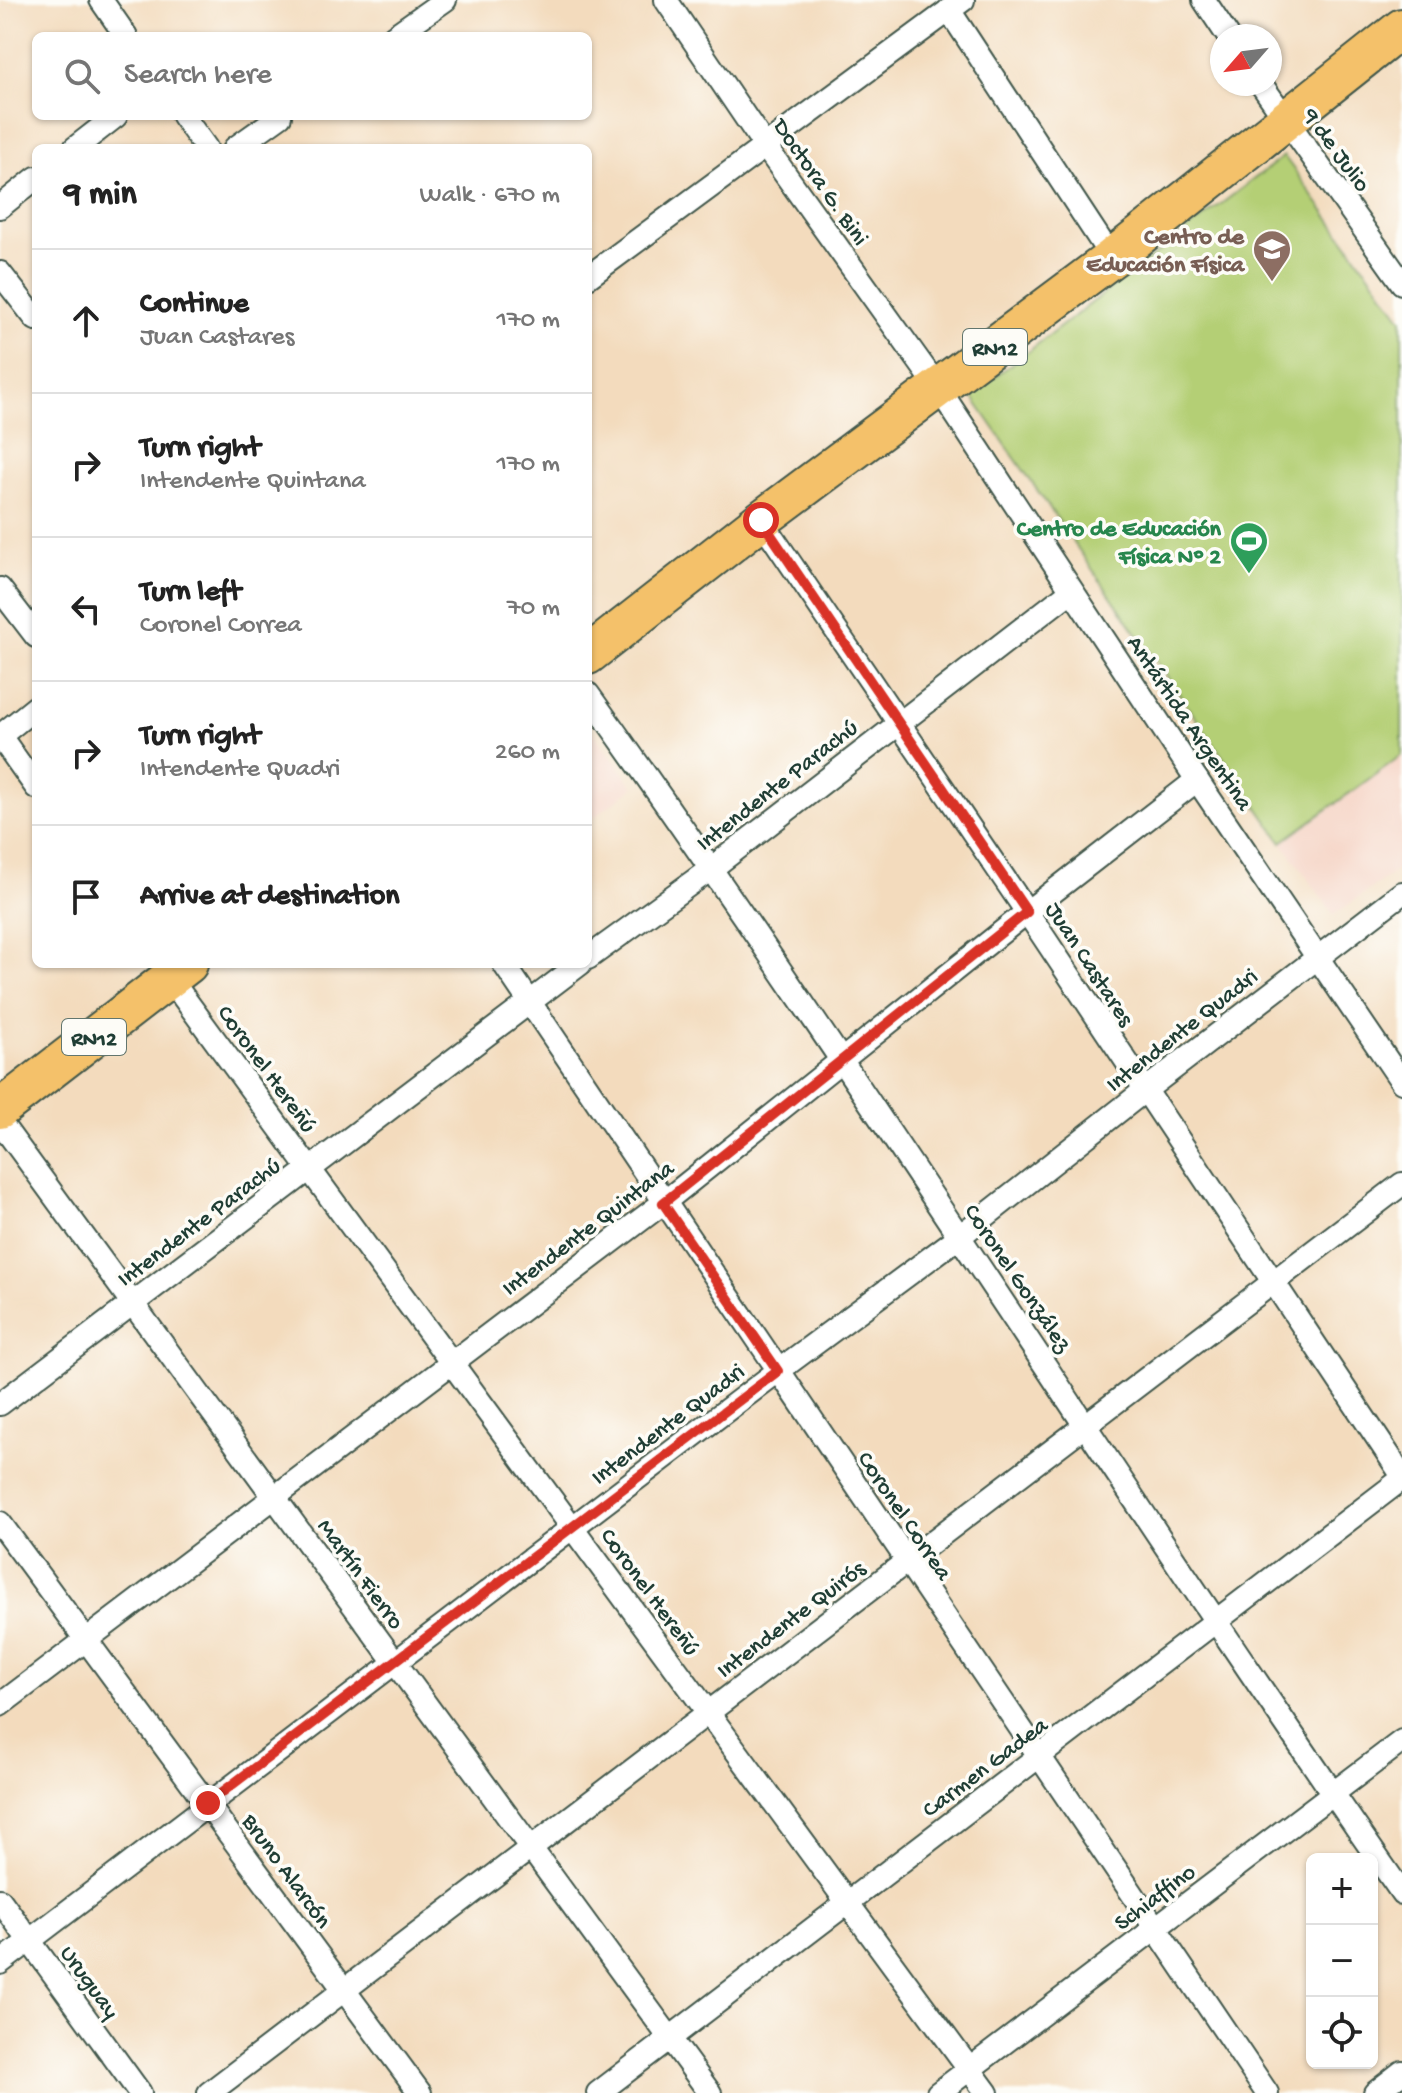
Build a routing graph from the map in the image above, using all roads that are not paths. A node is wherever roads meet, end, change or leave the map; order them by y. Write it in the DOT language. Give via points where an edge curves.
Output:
graph roads {
  1 [pos="101,0"];
  2 [pos="445,0"];
  3 [pos="666,0"];
  4 [pos="1204,0"];
  5 [pos="956,5"];
  6 [pos="1220,24"];
  7 [pos="1400,30"];
  8 [pos="123,32"];
  9 [pos="400,32"];
  10 [pos="1269,96"];
  11 [pos="111,120"];
  12 [pos="186,120"];
  13 [pos="274,120"];
  14 [pos="1287,122"];
  15 [pos="80,144"];
  16 [pos="203,144"];
  17 [pos="241,144"];
  18 [pos="765,146"];
  19 [pos="32,181"];
  20 [pos="0,207"];
  21 [pos="1112,258"];
  22 [pos="0,273"];
  23 [pos="592,274"];
  24 [pos="1402,283"];
  25 [pos="32,314"];
  26 [pos="939,389"];
  27 [pos="761,520"];
  28 [pos="0,589"];
  29 [pos="1071,591"];
  30 [pos="32,631"];
  31 [pos="592,652"];
  32 [pos="592,700"];
  33 [pos="32,710"];
  34 [pos="897,723"];
  35 [pos="0,736"];
  36 [pos="1197,780"];
  37 [pos="32,781"];
  38 [pos="712,868"];
  39 [pos="1402,893"];
  40 [pos="1027,912"];
  41 [pos="592,955"];
  42 [pos="1318,956"];
  43 [pos="507,968"];
  44 [pos="574,968"];
  45 [pos="172,969"];
  46 [pos="529,1001"];
  47 [pos="842,1060"];
  48 [pos="1402,1082"];
  49 [pos="1144,1091"];
  50 [pos="0,1109"];
  51 [pos="0,1122"];
  52 [pos="310,1169"];
  53 [pos="1402,1184"];
  54 [pos="663,1203"];
  55 [pos="960,1236"];
  56 [pos="1273,1283"];
  57 [pos="132,1304"];
  58 [pos="452,1363"];
  59 [pos="778,1371"];
  60 [pos="0,1404"];
  61 [pos="1087,1425"];
  62 [pos="1402,1477"];
  63 [pos="274,1497"];
  64 [pos="0,1523"];
  65 [pos="572,1527"];
  66 [pos="906,1562"];
  67 [pos="1217,1621"];
  68 [pos="86,1639"];
  69 [pos="395,1662"];
  70 [pos="0,1705"];
  71 [pos="708,1713"];
  72 [pos="1402,1741"];
  73 [pos="1039,1756"];
  74 [pos="1333,1794"];
  75 [pos="208,1803"];
  76 [pos="531,1848"];
  77 [pos="1402,1893"];
  78 [pos="0,1900"];
  79 [pos="847,1903"];
  80 [pos="1155,1928"];
  81 [pos="29,1940"];
  82 [pos="0,1963"];
  83 [pos="344,1990"];
  84 [pos="670,2038"];
  85 [pos="970,2069"];
  86 [pos="1402,2072"];
  87 [pos="140,2093"];
  88 [pos="209,2093"];
  89 [pos="420,2093"];
  90 [pos="598,2093"];
  91 [pos="710,2093"];
  92 [pos="938,2093"];
  93 [pos="987,2093"];
  94 [pos="1267,2093"];
  95 [pos="1375,2093"];
  1 -- 8 [label="street"];
  2 -- 9 [label="street"];
  3 -- 18 [label="street, Doctora G. Bini"];
  4 -- 6 [label="street"];
  5 -- 18 [label="street"];
  5 -- 21 [label="street"];
  7 -- 14 [label="highway, RN12"];
  10 -- 14 [label="street, 9 de Julio"];
  11 -- 15 [label="street"];
  12 -- 16 [label="street"];
  13 -- 17 [label="street"];
  14 -- 21 [label="highway, RN12"];
  14 -- 24 [label="street, 9 de Julio"];
  18 -- 23 [label="street"];
  18 -- 26 [label="street, Doctora G. Bini"];
  19 -- 20 [label="street"];
  21 -- 26 [label="highway, RN12"];
  22 -- 25 [label="street"];
  26 -- 27 [label="highway, RN12"];
  26 -- 29 [label="street, Antártida Argentina"];
  27 -- 31 [label="highway, RN12"];
  27 -- 34 [label="street, Juan Castares"];
  28 -- 30 [label="street"];
  29 -- 34 [label="street, Intendente Parachú"];
  29 -- 36 [label="street, Antártida Argentina"];
  32 -- 38 [label="street, Coronel González"];
  33 -- 35 [label="street"];
  34 -- 38 [label="street, Intendente Parachú"];
  34 -- 40 [label="street, Juan Castares"];
  35 -- 37 [label="street"];
  36 -- 40 [label="street, Intendente Quintana"];
  36 -- 42 [label="street, Antártida Argentina"];
  38 -- 41 [label="street, Intendente Parachú"];
  38 -- 47 [label="street, Coronel González"];
  39 -- 42 [label="street, Intendente Quadri"];
  40 -- 47 [label="street, Intendente Quintana"];
  40 -- 49 [label="street, Juan Castares"];
  42 -- 48 [label="street, Antártida Argentina"];
  42 -- 49 [label="street, Intendente Quadri"];
  43 -- 46 [label="street, Coronel Correa"];
  44 -- 46 [label="street, Intendente Parachú"];
  45 -- 50 [label="highway, RN12"];
  45 -- 52 [label="street, Coronel Hereñú"];
  46 -- 52 [label="street, Intendente Parachú"];
  46 -- 54 [label="street, Coronel Correa"];
  47 -- 54 [label="street, Intendente Quintana"];
  47 -- 55 [label="street, Coronel González"];
  49 -- 55 [label="street, Intendente Quadri"];
  49 -- 56 [label="street, Juan Castares"];
  51 -- 57 [label="street, Martín Fierro"];
  52 -- 57 [label="street, Intendente Parachú"];
  52 -- 58 [label="street, Coronel Hereñú"];
  53 -- 56 [label="street, Intendente Quirós"];
  54 -- 58 [label="street, Intendente Quintana"];
  54 -- 59 [label="street, Coronel Correa"];
  55 -- 59 [label="street, Intendente Quadri"];
  55 -- 61 [label="street, Coronel González"];
  56 -- 61 [label="street, Intendente Quirós"];
  56 -- 62 [label="street, Juan Castares"];
  57 -- 60 [label="street, Intendente Parachú"];
  57 -- 63 [label="street, Martín Fierro"];
  58 -- 63 [label="street, Intendente Quintana"];
  58 -- 65 [label="street, Coronel Hereñú"];
  59 -- 65 [label="street, Intendente Quadri"];
  59 -- 66 [label="street, Coronel Correa"];
  61 -- 66 [label="street, Intendente Quirós"];
  61 -- 67 [label="street, Coronel González"];
  62 -- 67 [label="street, Carmen Gadea"];
  63 -- 68 [label="street, Intendente Quintana"];
  63 -- 69 [label="street, Martín Fierro"];
  64 -- 68 [label="street, Bruno Alarcón"];
  65 -- 69 [label="street, Intendente Quadri"];
  65 -- 71 [label="street, Coronel Hereñú"];
  66 -- 71 [label="street, Intendente Quirós"];
  66 -- 73 [label="street, Coronel Correa"];
  67 -- 73 [label="street, Carmen Gadea"];
  67 -- 74 [label="street, Coronel González"];
  68 -- 70 [label="street, Intendente Quintana"];
  68 -- 75 [label="street, Bruno Alarcón"];
  69 -- 75 [label="street, Intendente Quadri"];
  69 -- 76 [label="street, Martín Fierro"];
  71 -- 76 [label="street, Intendente Quirós"];
  71 -- 79 [label="street, Coronel Hereñú"];
  72 -- 74 [label="street, Schiaffino"];
  73 -- 79 [label="street, Carmen Gadea"];
  73 -- 80 [label="street, Coronel Correa"];
  74 -- 77 [label="street, Coronel González"];
  74 -- 80 [label="street, Schiaffino"];
  75 -- 81 [label="street, Intendente Quadri"];
  75 -- 83 [label="street, Bruno Alarcón"];
  76 -- 83 [label="street, Intendente Quirós"];
  76 -- 84 [label="street, Martín Fierro"];
  78 -- 81 [label="street, Uruguay"];
  79 -- 84 [label="street, Carmen Gadea"];
  79 -- 85 [label="street, Coronel Hereñú"];
  80 -- 85 [label="street, Schiaffino"];
  80 -- 94 [label="street, Coronel Correa"];
  81 -- 82 [label="street, Intendente Quadri"];
  81 -- 87 [label="street, Uruguay"];
  83 -- 88 [label="street, Intendente Quirós"];
  83 -- 89 [label="street, Bruno Alarcón"];
  84 -- 90 [label="street, Carmen Gadea"];
  84 -- 91 [label="street, Martín Fierro"];
  85 -- 92 [label="street, Schiaffino"];
  85 -- 93 [label="street, Coronel Hereñú"];
  86 -- 95 [label="street"];
}
